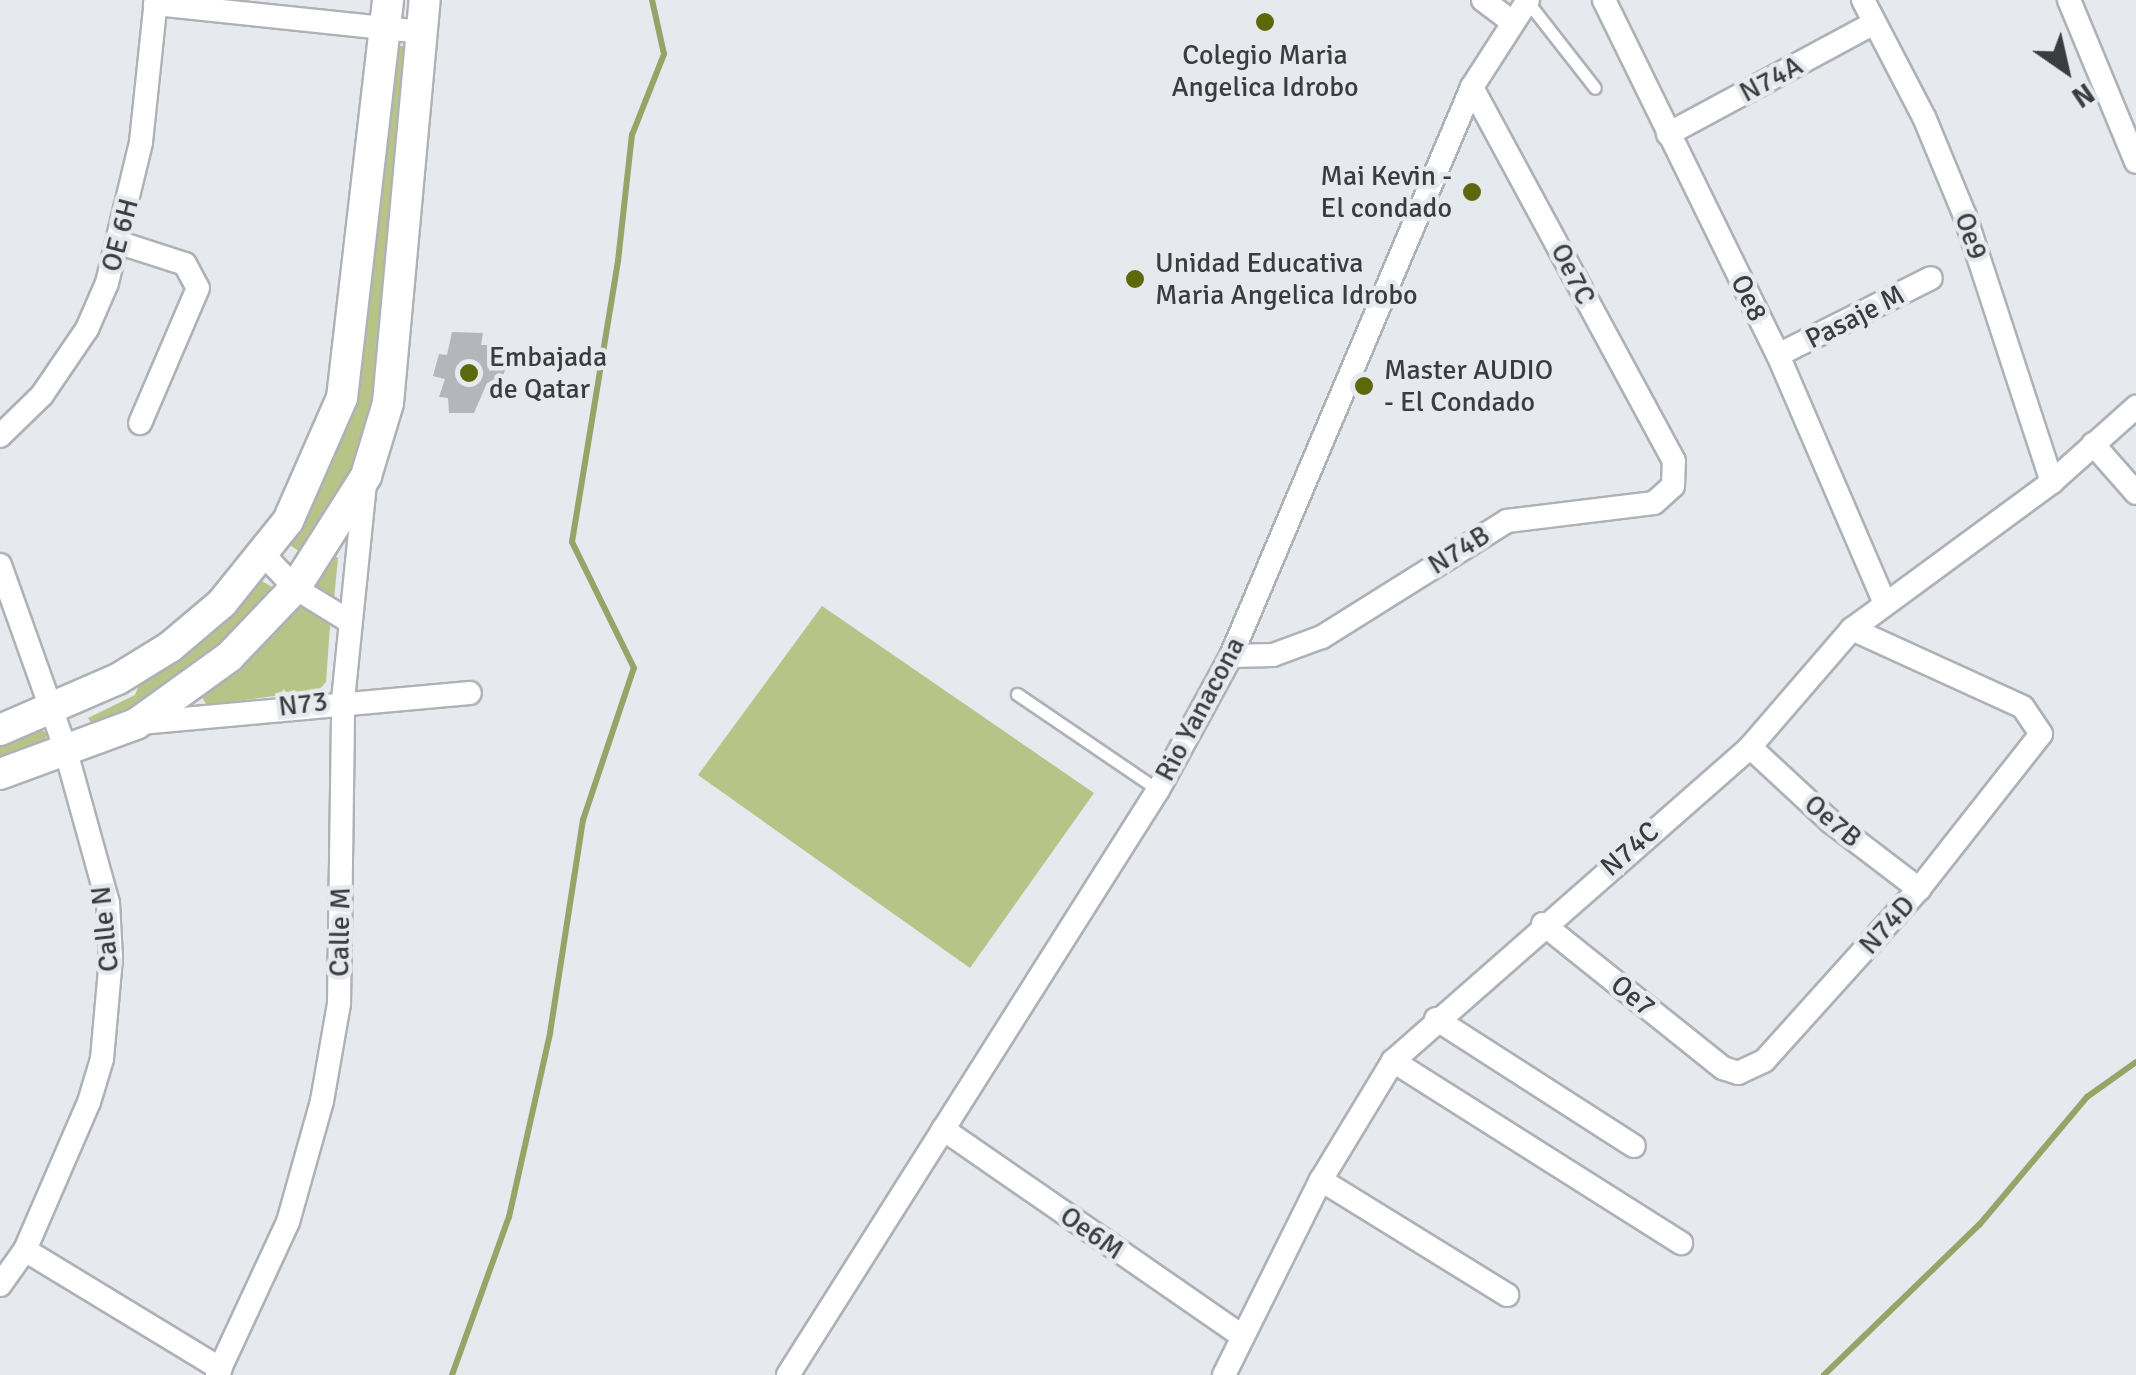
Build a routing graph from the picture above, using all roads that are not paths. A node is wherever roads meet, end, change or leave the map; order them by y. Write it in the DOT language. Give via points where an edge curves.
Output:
graph roads {
  1 [pos="425,0"];
  2 [pos="1483,0"];
  3 [pos="1528,0"];
  4 [pos="1604,0"];
  5 [pos="1862,0"];
  6 [pos="2069,0"];
  7 [pos="156,2"];
  8 [pos="387,15"];
  9 [pos="1512,21"];
  10 [pos="1874,24"];
  11 [pos="422,32"];
  12 [pos="1472,87"];
  13 [pos="1595,88"];
  14 [pos="1668,134"];
  15 [pos="2136,162"];
  16 [pos="120,243"];
  17 [pos="1932,278"];
  18 [pos="1778,355"];
  19 [pos="2136,406"];
  20 [pos="140,423"];
  21 [pos="0,436"];
  22 [pos="2093,444"];
  23 [pos="1674,461"];
  24 [pos="366,476"];
  25 [pos="2052,482"];
  26 [pos="2136,492"];
  27 [pos="265,556"];
  28 [pos="0,565"];
  29 [pos="295,588"];
  30 [pos="1884,601"];
  31 [pos="347,620"];
  32 [pos="1852,628"];
  33 [pos="1231,656"];
  34 [pos="470,693"];
  35 [pos="1018,694"];
  36 [pos="343,700"];
  37 [pos="53,708"];
  38 [pos="136,724"];
  39 [pos="0,730"];
  40 [pos="1750,747"];
  41 [pos="65,748"];
  42 [pos="0,774"];
  43 [pos="1158,790"];
  44 [pos="1919,890"];
  45 [pos="1543,924"];
  46 [pos="1436,1020"];
  47 [pos="1393,1061"];
  48 [pos="1723,1068"];
  49 [pos="944,1129"];
  50 [pos="1634,1146"];
  51 [pos="1321,1180"];
  52 [pos="1681,1243"];
  53 [pos="26,1250"];
  54 [pos="0,1284"];
  55 [pos="1507,1295"];
  56 [pos="1242,1336"];
  57 [pos="219,1372"];
  58 [pos="788,1375"];
  59 [pos="1224,1375"];
  1 -- 11 [label="street"];
  2 -- 9 [label="street"];
  3 -- 9 [label="street, Rio Yanacona"];
  3 -- 13 [label="lane"];
  4 -- 14 [label="street, Oe8"];
  5 -- 10 [label="street, Oe9"];
  6 -- 15 [label="street"];
  7 -- 8 [label="street"];
  7 -- 16 [label="street, OE 6H" via="141,142"];
  8 -- 11 [label="street"];
  8 -- 27 [label="street" via="342,398 320,458"];
  9 -- 12 [label="street, Rio Yanacona"];
  10 -- 14 [label="street, N74A"];
  10 -- 25 [label="street, Oe9" via="1965,216"];
  11 -- 24 [label="street" via="388,403"];
  12 -- 23 [label="street, Oe7C"];
  12 -- 33 [label="street, Rio Yanacona"];
  14 -- 18 [label="street, Oe8"];
  16 -- 20 [label="street" via="185,264 198,288"];
  16 -- 21 [label="street, OE 6H" via="87,329 42,395"];
  17 -- 18 [label="street, Pasaje M"];
  18 -- 30 [label="street, Oe8"];
  19 -- 22 [label="street, N74C"];
  22 -- 25 [label="street, N74C"];
  22 -- 26 [label="street"];
  23 -- 33 [label="street, N74B" via="1673,486 1654,502 1507,521 1322,637 1274,655"];
  24 -- 29 [label="street"];
  24 -- 31 [label="street, Calle M"];
  25 -- 30 [label="street, N74C"];
  27 -- 29 [label="street"];
  27 -- 37 [label="street" via="170,647"];
  28 -- 37 [label="street, Calle N"];
  29 -- 31 [label="street"];
  29 -- 38 [label="street" via="228,658"];
  30 -- 32 [label="street, N74C"];
  31 -- 36 [label="street, Calle M"];
  32 -- 40 [label="street, N74C"];
  32 -- 44 [label="street, N74D" via="2033,714 2041,734"];
  33 -- 43 [label="street, Rio Yanacona"];
  34 -- 36 [label="street, N73"];
  35 -- 43 [label="lane"];
  36 -- 38 [label="street, N73"];
  36 -- 57 [label="street, Calle M" via="339,1004 322,1101 288,1222"];
  37 -- 39 [label="street"];
  37 -- 41 [label="street, Calle N"];
  38 -- 41 [label="street"];
  40 -- 44 [label="street, Oe7B"];
  40 -- 45 [label="street, N74C"];
  41 -- 42 [label="street"];
  41 -- 53 [label="street, Calle N" via="108,903 110,1003 90,1102"];
  43 -- 49 [label="street, Rio Yanacona"];
  44 -- 48 [label="street, N74D" via="1764,1061 1738,1073"];
  45 -- 46 [label="street, N74C"];
  45 -- 48 [label="street, Oe7"];
  46 -- 47 [label="street, N74C"];
  46 -- 50 [label="street"];
  47 -- 51 [label="street, N74C"];
  47 -- 52 [label="street"];
  49 -- 56 [label="street, Oe6M"];
  49 -- 58 [label="street, Rio Yanacona"];
  51 -- 55 [label="street"];
  51 -- 56 [label="street, N74C"];
  53 -- 54 [label="street, Calle N"];
  53 -- 57 [label="street, Calle M"];
  56 -- 59 [label="street, N74C"];
}
